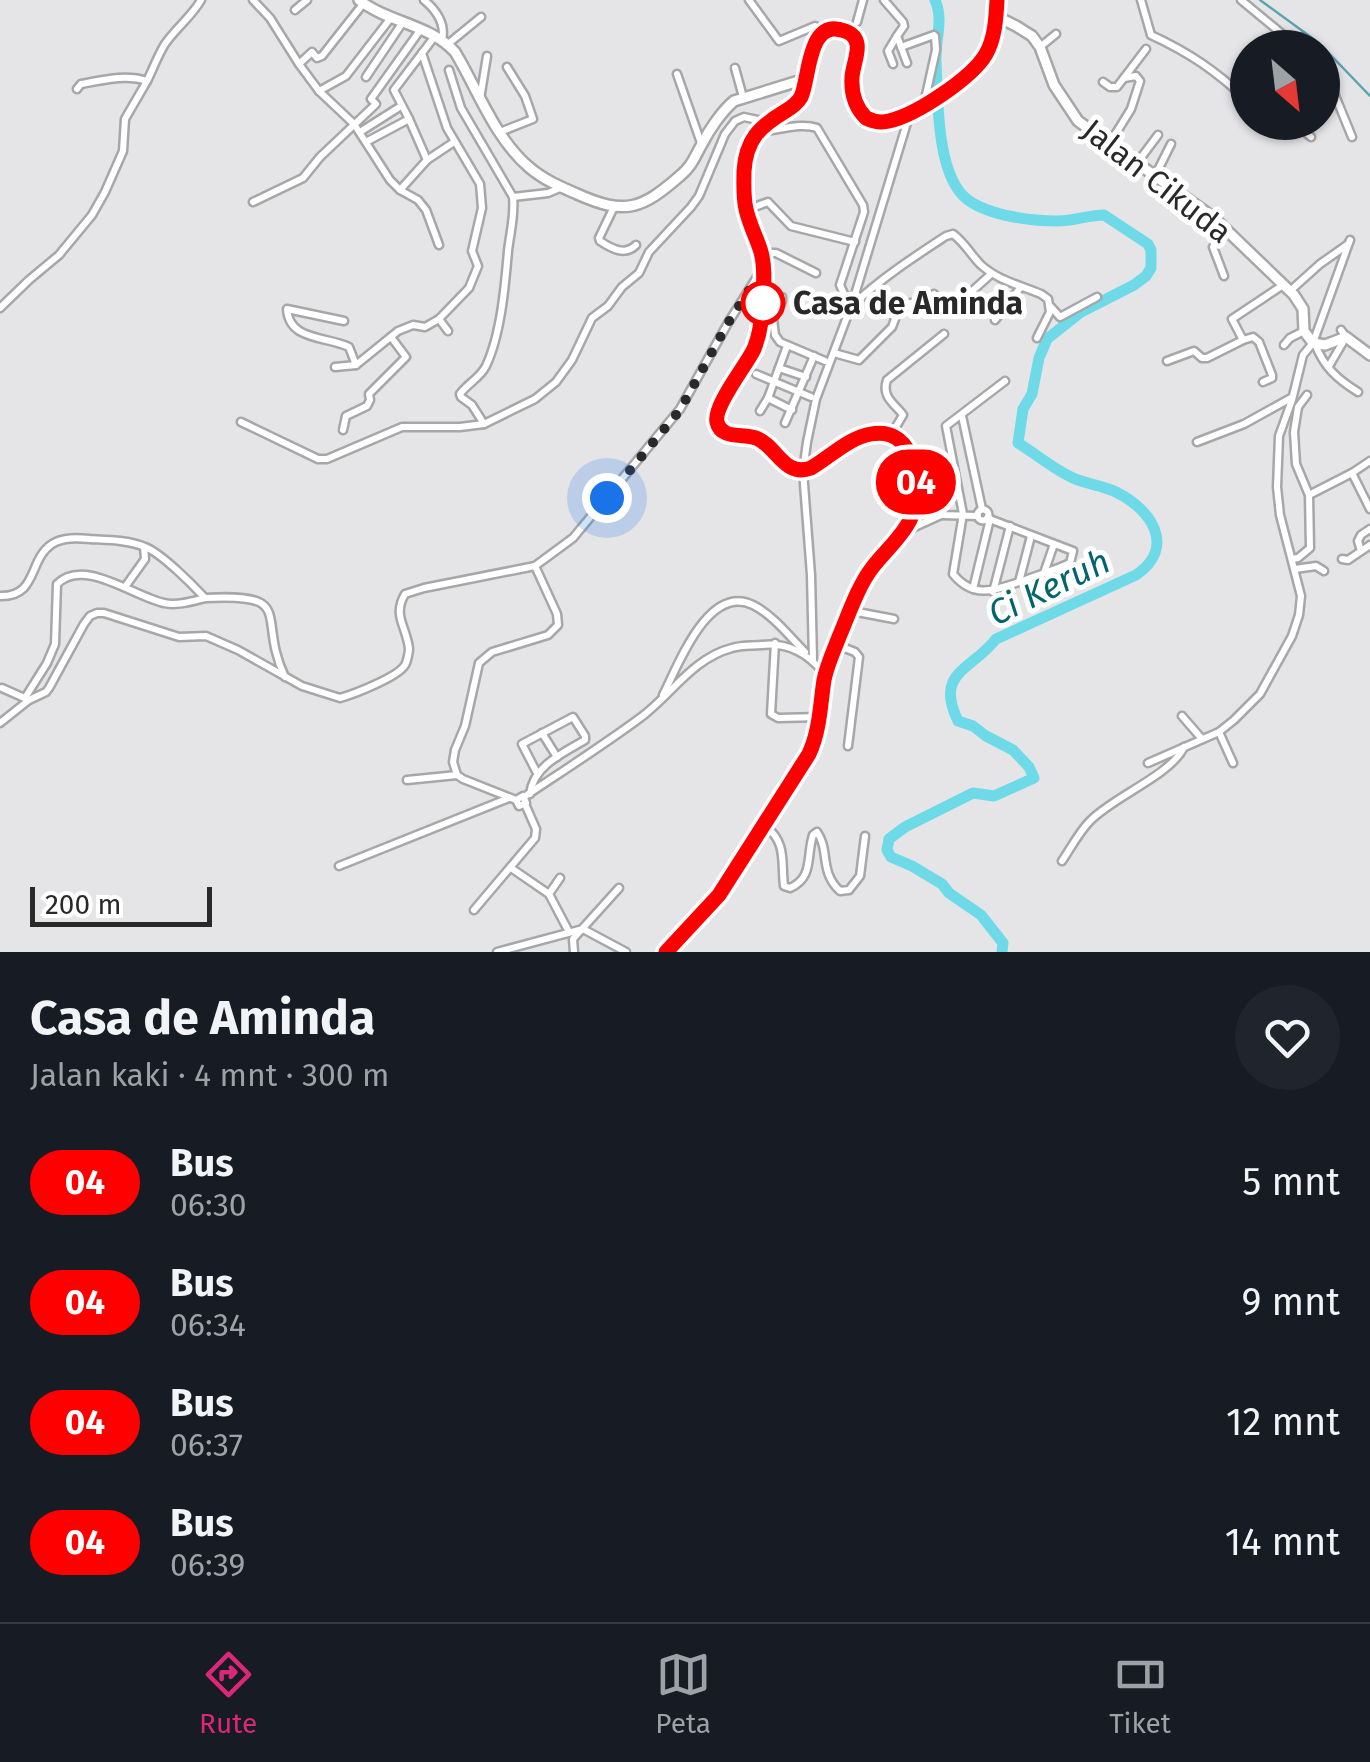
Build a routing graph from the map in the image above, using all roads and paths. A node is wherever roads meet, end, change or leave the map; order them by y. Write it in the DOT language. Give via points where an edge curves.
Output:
graph roads {
  1 [pos="200,0"];
  2 [pos="253,0"];
  3 [pos="307,0"];
  4 [pos="424,0"];
  5 [pos="749,0"];
  6 [pos="863,0"];
  7 [pos="884,0"];
  8 [pos="997,0"];
  9 [pos="1141,0"];
  10 [pos="1241,0"];
  11 [pos="362,2"];
  12 [pos="295,10"];
  13 [pos="481,16"];
  14 [pos="996,16"];
  15 [pos="390,19"];
  16 [pos="403,22"];
  17 [pos="857,22"];
  18 [pos="421,29"];
  19 [pos="1277,30"];
  20 [pos="828,31"];
  21 [pos="1056,34"];
  22 [pos="897,36"];
  23 [pos="442,40"];
  24 [pos="901,47"];
  25 [pos="1040,48"];
  26 [pos="1146,50"];
  27 [pos="422,53"];
  28 [pos="487,56"];
  29 [pos="907,63"];
  30 [pos="299,64"];
  31 [pos="893,64"];
  32 [pos="507,67"];
  33 [pos="735,68"];
  34 [pos="449,70"];
  35 [pos="676,74"];
  36 [pos="366,77"];
  37 [pos="1124,78"];
  38 [pos="805,79"];
  39 [pos="147,81"];
  40 [pos="1103,82"];
  41 [pos="1230,85"];
  42 [pos="77,89"];
  43 [pos="319,90"];
  44 [pos="743,96"];
  45 [pos="480,99"];
  46 [pos="925,104"];
  47 [pos="401,106"];
  48 [pos="1340,108"];
  49 [pos="911,112"];
  50 [pos="409,119"];
  51 [pos="354,124"];
  52 [pos="763,126"];
  53 [pos="360,132"];
  54 [pos="500,132"];
  55 [pos="1158,135"];
  56 [pos="1352,137"];
  57 [pos="366,142"];
  58 [pos="454,142"];
  59 [pos="1110,142"];
  60 [pos="702,144"];
  61 [pos="1171,144"];
  62 [pos="427,160"];
  63 [pos="1136,164"];
  64 [pos="1155,176"];
  65 [pos="560,188"];
  66 [pos="400,190"];
  67 [pos="513,198"];
  68 [pos="253,202"];
  69 [pos="614,207"];
  70 [pos="746,210"];
  71 [pos="1229,232"];
  72 [pos="855,242"];
  73 [pos="439,244"];
  74 [pos="636,245"];
  75 [pos="761,253"];
  76 [pos="764,267"];
  77 [pos="816,273"];
  78 [pos="991,274"];
  79 [pos="1224,276"];
  80 [pos="1022,287"];
  81 [pos="1286,288"];
  82 [pos="764,293"];
  83 [pos="934,294"];
  84 [pos="1096,297"];
  85 [pos="852,304"];
  86 [pos="958,304"];
  87 [pos="1050,306"];
  88 [pos="0,308"];
  89 [pos="439,319"];
  90 [pos="994,320"];
  91 [pos="344,321"];
  92 [pos="448,331"];
  93 [pos="1304,331"];
  94 [pos="1344,333"];
  95 [pos="944,334"];
  96 [pos="391,337"];
  97 [pos="1037,338"];
  98 [pos="1243,340"];
  99 [pos="1314,343"];
  100 [pos="1284,345"];
  101 [pos="787,346"];
  102 [pos="834,354"];
  103 [pos="1370,355"];
  104 [pos="814,356"];
  105 [pos="825,361"];
  106 [pos="1167,361"];
  107 [pos="356,365"];
  108 [pos="1330,366"];
  109 [pos="335,367"];
  110 [pos="779,368"];
  111 [pos="756,374"];
  112 [pos="806,377"];
  113 [pos="1005,381"];
  114 [pos="774,382"];
  115 [pos="1263,382"];
  116 [pos="800,392"];
  117 [pos="1358,392"];
  118 [pos="1306,396"];
  119 [pos="811,397"];
  120 [pos="1292,397"];
  121 [pos="768,398"];
  122 [pos="792,410"];
  123 [pos="760,411"];
  124 [pos="962,416"];
  125 [pos="241,422"];
  126 [pos="786,423"];
  127 [pos="484,424"];
  128 [pos="343,430"];
  129 [pos="891,436"];
  130 [pos="1197,442"];
  131 [pos="1370,461"];
  132 [pos="803,471"];
  133 [pos="1352,473"];
  134 [pos="918,488"];
  135 [pos="1309,495"];
  136 [pos="1370,509"];
  137 [pos="980,513"];
  138 [pos="941,514"];
  139 [pos="963,514"];
  140 [pos="988,519"];
  141 [pos="1010,526"];
  142 [pos="1370,529"];
  143 [pos="902,532"];
  144 [pos="1031,536"];
  145 [pos="1054,544"];
  146 [pos="1370,544"];
  147 [pos="144,546"];
  148 [pos="1361,551"];
  149 [pos="1292,559"];
  150 [pos="1342,559"];
  151 [pos="536,566"];
  152 [pos="1295,569"];
  153 [pos="1324,570"];
  154 [pos="1044,573"];
  155 [pos="1019,582"];
  156 [pos="125,586"];
  157 [pos="974,588"];
  158 [pos="993,592"];
  159 [pos="0,596"];
  160 [pos="205,598"];
  161 [pos="851,610"];
  162 [pos="894,618"];
  163 [pos="775,644"];
  164 [pos="836,645"];
  165 [pos="814,660"];
  166 [pos="825,674"];
  167 [pos="286,678"];
  168 [pos="2,688"];
  169 [pos="27,698"];
  170 [pos="659,704"];
  171 [pos="821,716"];
  172 [pos="1182,716"];
  173 [pos="0,723"];
  174 [pos="1219,732"];
  175 [pos="542,733"];
  176 [pos="1203,740"];
  177 [pos="848,746"];
  178 [pos="1184,746"];
  179 [pos="557,757"];
  180 [pos="1148,763"];
  181 [pos="1233,764"];
  182 [pos="536,773"];
  183 [pos="457,775"];
  184 [pos="407,780"];
  185 [pos="521,799"];
  186 [pos="764,824"];
  187 [pos="865,836"];
  188 [pos="1062,861"];
  189 [pos="339,866"];
  190 [pos="511,868"];
  191 [pos="560,878"];
  192 [pos="619,888"];
  193 [pos="548,894"];
  194 [pos="474,910"];
  195 [pos="583,929"];
  196 [pos="569,932"];
  197 [pos="496,952"];
  198 [pos="574,952"];
  199 [pos="626,952"];
  200 [pos="666,952"];
  1 -- 39 [label="street"];
  2 -- 30 [label="street"];
  3 -- 12 [label="street"];
  4 -- 23 [label="street" via="437,12"];
  5 -- 20 [label="street" via="780,42 815,26"];
  6 -- 17 [label="street"];
  7 -- 22 [label="street" via="903,22"];
  8 -- 14 [label="highway"];
  9 -- 41 [label="street" via="1151,35"];
  10 -- 19 [label="street"];
  11 -- 15 [label="street"];
  11 -- 30 [label="street" via="322,56 312,52"];
  13 -- 23 [label="street"];
  14 -- 25 [label="street, Jalan Cikuda"];
  14 -- 46 [label="highway" via="977,66"];
  15 -- 16 [label="street"];
  15 -- 43 [label="street" via="346,76"];
  16 -- 18 [label="street"];
  16 -- 36 [label="street"];
  18 -- 23 [label="street"];
  18 -- 51 [label="street" via="370,98 376,104"];
  20 -- 38 [label="highway" via="812,48"];
  20 -- 49 [label="highway" via="855,38 852,95 866,118 884,122"];
  21 -- 25 [label="street"];
  22 -- 24 [label="street"];
  22 -- 31 [label="street" via="888,51"];
  23 -- 27 [label="street"];
  23 -- 45 [label="street"];
  24 -- 29 [label="street"];
  24 -- 46 [label="street" via="935,36"];
  25 -- 59 [label="street, Jalan Cikuda" via="1074,117"];
  26 -- 37 [label="street"];
  27 -- 47 [label="street" via="394,90"];
  27 -- 58 [label="street"];
  28 -- 45 [label="street"];
  30 -- 43 [label="street"];
  32 -- 54 [label="street" via="533,119"];
  33 -- 44 [label="street"];
  34 -- 67 [label="street" via="461,108"];
  35 -- 60 [label="street"];
  37 -- 40 [label="street" via="1117,87"];
  37 -- 59 [label="street" via="1140,81"];
  38 -- 44 [label="street"];
  38 -- 52 [label="highway" via="797,102"];
  39 -- 42 [label="street" via="99,80"];
  39 -- 88 [label="street" via="125,119 124,151 92,214 59,255"];
  43 -- 51 [label="street"];
  44 -- 60 [label="street" via="727,107"];
  45 -- 54 [label="street"];
  46 -- 49 [label="highway"];
  47 -- 50 [label="street"];
  47 -- 53 [label="street"];
  48 -- 56 [label="street"];
  49 -- 85 [label="street"];
  50 -- 57 [label="street"];
  50 -- 62 [label="street"];
  51 -- 53 [label="street"];
  51 -- 68 [label="street" via="303,178"];
  52 -- 70 [label="highway" via="744,167"];
  52 -- 72 [label="street" via="776,131 804,125 821,132 864,212"];
  52 -- 127 [label="street" via="744,116 735,121 699,196 649,252 639,273 592,318 549,390"];
  53 -- 57 [label="street"];
  54 -- 65 [label="street" via="518,157"];
  55 -- 63 [label="street"];
  57 -- 66 [label="street"];
  58 -- 62 [label="street"];
  58 -- 89 [label="street" via="482,193 472,252 478,266 469,288"];
  59 -- 63 [label="street, Jalan Cikuda"];
  60 -- 69 [label="street" via="684,173 651,198"];
  61 -- 64 [label="street"];
  62 -- 66 [label="street"];
  63 -- 64 [label="street, Jalan Cikuda"];
  64 -- 71 [label="street, Jalan Cikuda"];
  65 -- 67 [label="street"];
  65 -- 69 [label="street"];
  66 -- 73 [label="street" via="426,210"];
  67 -- 127 [label="street" via="506,288 493,347 481,374 460,394"];
  69 -- 74 [label="street" via="599,240 623,252"];
  70 -- 72 [label="street" via="768,202 791,226"];
  70 -- 75 [label="highway"];
  71 -- 79 [label="street" via="1212,247"];
  71 -- 81 [label="street, Jalan Cikuda"];
  72 -- 85 [label="street" via="840,285"];
  75 -- 76 [label="highway"];
  75 -- 77 [label="street" via="776,253"];
  76 -- 82 [label="highway"];
  76 -- 151 [label="street" via="665,430 573,538"];
  78 -- 80 [label="street"];
  78 -- 85 [label="street" via="953,234"];
  78 -- 86 [label="street"];
  80 -- 87 [label="street"];
  80 -- 90 [label="street"];
  81 -- 93 [label="street, Jalan Cikuda" via="1303,309"];
  81 -- 98 [label="street" via="1232,320"];
  81 -- 99 [label="street" via="1349,242"];
  82 -- 101 [label="street" via="782,297 774,326"];
  82 -- 132 [label="highway" via="755,346 716,422 725,433 756,438 784,465"];
  83 -- 102 [label="street" via="898,311 892,327 859,360"];
  84 -- 87 [label="street" via="1060,316"];
  85 -- 102 [label="street"];
  87 -- 97 [label="street"];
  89 -- 92 [label="street"];
  89 -- 96 [label="street"];
  91 -- 107 [label="street" via="287,308 299,332 349,347"];
  93 -- 99 [label="street, Jalan Cikuda"];
  93 -- 100 [label="street"];
  94 -- 99 [label="street" via="1325,345"];
  94 -- 103 [label="street"];
  94 -- 108 [label="street"];
  95 -- 129 [label="street" via="886,380 887,397 903,415"];
  96 -- 107 [label="street"];
  96 -- 128 [label="street" via="405,358 370,394 367,406 346,416"];
  98 -- 106 [label="street" via="1207,358 1194,351"];
  98 -- 115 [label="street" via="1259,342 1272,375"];
  99 -- 117 [label="street" via="1332,374"];
  99 -- 120 [label="street" via="1303,354"];
  101 -- 104 [label="street"];
  101 -- 110 [label="street"];
  102 -- 132 [label="street" via="816,399"];
  104 -- 105 [label="street"];
  104 -- 112 [label="street"];
  107 -- 109 [label="street"];
  110 -- 112 [label="street"];
  110 -- 114 [label="street"];
  111 -- 114 [label="street"];
  112 -- 116 [label="street"];
  113 -- 124 [label="street"];
  114 -- 116 [label="street"];
  114 -- 121 [label="street"];
  116 -- 119 [label="street"];
  116 -- 122 [label="street"];
  118 -- 135 [label="street" via="1294,432 1296,464"];
  120 -- 130 [label="street"];
  120 -- 149 [label="street" via="1279,436 1278,473"];
  121 -- 122 [label="street"];
  121 -- 123 [label="street"];
  122 -- 126 [label="street"];
  124 -- 137 [label="street"];
  124 -- 139 [label="street" via="945,429"];
  125 -- 127 [label="street" via="327,460 402,427"];
  129 -- 132 [label="highway" via="862,437"];
  129 -- 134 [label="highway" via="907,448"];
  131 -- 133 [label="street"];
  132 -- 165 [label="street"];
  133 -- 135 [label="street"];
  133 -- 136 [label="street"];
  134 -- 138 [label="street"];
  134 -- 143 [label="highway"];
  135 -- 149 [label="street" via="1310,548"];
  137 -- 139 [label="street"];
  137 -- 140 [label="street" via="987,511"];
  138 -- 139 [label="street"];
  138 -- 143 [label="street"];
  139 -- 157 [label="street" via="953,574"];
  140 -- 141 [label="street"];
  140 -- 157 [label="street"];
  141 -- 144 [label="street"];
  141 -- 158 [label="street"];
  142 -- 148 [label="street" via="1360,535"];
  143 -- 161 [label="highway" via="870,570"];
  144 -- 145 [label="street"];
  144 -- 155 [label="street"];
  145 -- 154 [label="street"];
  145 -- 154 [label="street" via="1073,550 1070,563"];
  146 -- 148 [label="street"];
  147 -- 156 [label="street" via="145,558"];
  147 -- 159 [label="street" via="56,542 25,588"];
  147 -- 160 [label="street"];
  148 -- 150 [label="street"];
  149 -- 152 [label="street"];
  151 -- 167 [label="street" via="405,594 398,612 409,648 406,664 352,694 340,698"];
  151 -- 183 [label="street" via="558,625 479,662 455,750"];
  152 -- 153 [label="street"];
  152 -- 174 [label="street" via="1300,596 1292,636 1260,694"];
  154 -- 155 [label="street"];
  155 -- 158 [label="street"];
  156 -- 160 [label="street" via="169,604"];
  156 -- 169 [label="street" via="78,573 60,580 56,644"];
  157 -- 158 [label="street"];
  160 -- 167 [label="street" via="264,604"];
  161 -- 162 [label="street"];
  161 -- 164 [label="highway"];
  163 -- 165 [label="street"];
  163 -- 170 [label="street" via="742,645 707,658"];
  163 -- 171 [label="street" via="771,714"];
  164 -- 166 [label="highway"];
  164 -- 177 [label="street" via="859,657"];
  165 -- 166 [label="street"];
  165 -- 170 [label="street" via="765,612 748,602 729,602 694,633"];
  166 -- 171 [label="highway"];
  167 -- 169 [label="street" via="206,636 179,636 97,613 46,692"];
  168 -- 169 [label="street"];
  169 -- 173 [label="street"];
  170 -- 185 [label="street"];
  171 -- 186 [label="highway" via="809,754"];
  172 -- 176 [label="street"];
  174 -- 176 [label="street"];
  174 -- 181 [label="street"];
  175 -- 179 [label="street"];
  175 -- 179 [label="street" via="573,716 585,740"];
  175 -- 182 [label="street" via="522,744"];
  176 -- 178 [label="street"];
  178 -- 180 [label="street"];
  178 -- 188 [label="street" via="1166,768 1090,821"];
  179 -- 182 [label="street"];
  182 -- 185 [label="street"];
  183 -- 184 [label="street"];
  183 -- 185 [label="street"];
  185 -- 189 [label="street"];
  185 -- 190 [label="street" via="536,833"];
  186 -- 187 [label="street" via="778,836 784,886 790,888 808,872 817,832 828,876 849,890 860,876"];
  186 -- 200 [label="highway" via="719,895"];
  190 -- 193 [label="street"];
  190 -- 194 [label="street"];
  191 -- 193 [label="street"];
  192 -- 195 [label="street"];
  193 -- 196 [label="street"];
  195 -- 196 [label="street"];
  195 -- 198 [label="street"];
  195 -- 199 [label="street"];
  196 -- 197 [label="street"];
}
